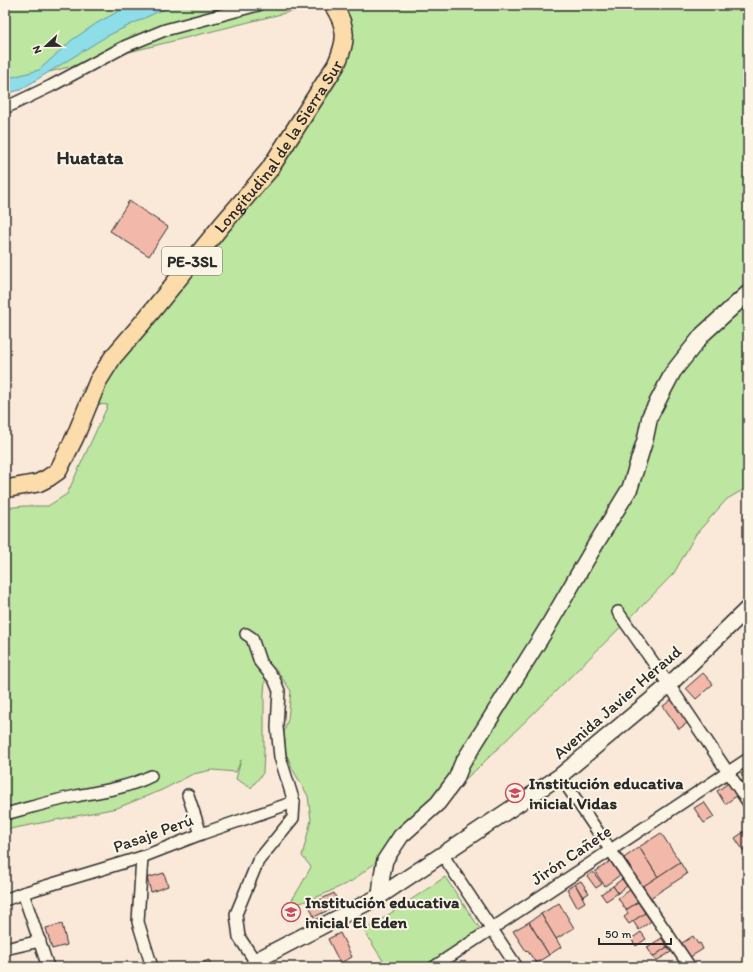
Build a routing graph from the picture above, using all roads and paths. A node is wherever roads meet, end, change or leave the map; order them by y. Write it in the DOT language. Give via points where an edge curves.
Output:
graph roads {
  1 [pos="258,5"];
  2 [pos="333,5"];
  3 [pos="340,5"];
  4 [pos="345,32"];
  5 [pos="5,108"];
  6 [pos="748,293"];
  7 [pos="5,489"];
  8 [pos="748,608"];
  9 [pos="618,612"];
  10 [pos="246,634"];
  11 [pos="669,685"];
  12 [pos="748,759"];
  13 [pos="728,771"];
  14 [pos="151,776"];
  15 [pos="560,776"];
  16 [pos="188,795"];
  17 [pos="294,802"];
  18 [pos="748,802"];
  19 [pos="5,814"];
  20 [pos="201,834"];
  21 [pos="610,850"];
  22 [pos="442,854"];
  23 [pos="142,857"];
  24 [pos="23,893"];
  25 [pos="380,896"];
  26 [pos="5,900"];
  27 [pos="491,929"];
  28 [pos="40,941"];
  29 [pos="5,949"];
  30 [pos="256,964"];
  31 [pos="48,967"];
  32 [pos="152,967"];
  33 [pos="434,967"];
  34 [pos="517,967"];
  35 [pos="690,967"];
  1 -- 5 [label="street" via="165,30 126,46"];
  2 -- 4 [label="main road"];
  3 -- 4 [label="street"];
  4 -- 7 [label="main road, Longitudinal de la Sierra Sur / PE-3SL" via="336,65 269,170 105,369 58,471 38,483"];
  6 -- 25 [label="main road" via="703,334 673,372 650,416 630,488 462,764 456,780 438,803 402,836 385,860"];
  8 -- 11 [label="main road, Avenida Javier Heraud"];
  9 -- 11 [label="street"];
  10 -- 17 [label="street" via="252,638 260,662 274,679 279,691 277,727 280,757"];
  11 -- 13 [label="street"];
  11 -- 15 [label="main road, Avenida Javier Heraud"];
  12 -- 13 [label="street, Jirón Cañete"];
  13 -- 18 [label="street"];
  13 -- 21 [label="street, Jirón Cañete"];
  14 -- 19 [label="street" via="118,788"];
  15 -- 21 [label="street"];
  15 -- 22 [label="main road, Avenida Javier Heraud"];
  16 -- 20 [label="street"];
  17 -- 20 [label="street, Pasaje Perú"];
  17 -- 30 [label="street" via="293,818 258,861 236,914 239,937"];
  20 -- 23 [label="street, Pasaje Perú"];
  21 -- 27 [label="street, Jirón Cañete"];
  21 -- 35 [label="street"];
  22 -- 25 [label="main road, Avenida Javier Heraud"];
  22 -- 27 [label="street"];
  23 -- 24 [label="street, Pasaje Perú"];
  23 -- 32 [label="street" via="138,922"];
  24 -- 26 [label="street, Pasaje Perú"];
  24 -- 28 [label="street"];
  25 -- 30 [label="main road, Avenida Javier Heraud"];
  27 -- 33 [label="street, Jirón Cañete"];
  27 -- 34 [label="street"];
  28 -- 29 [label="street"];
  28 -- 31 [label="street"];
}
